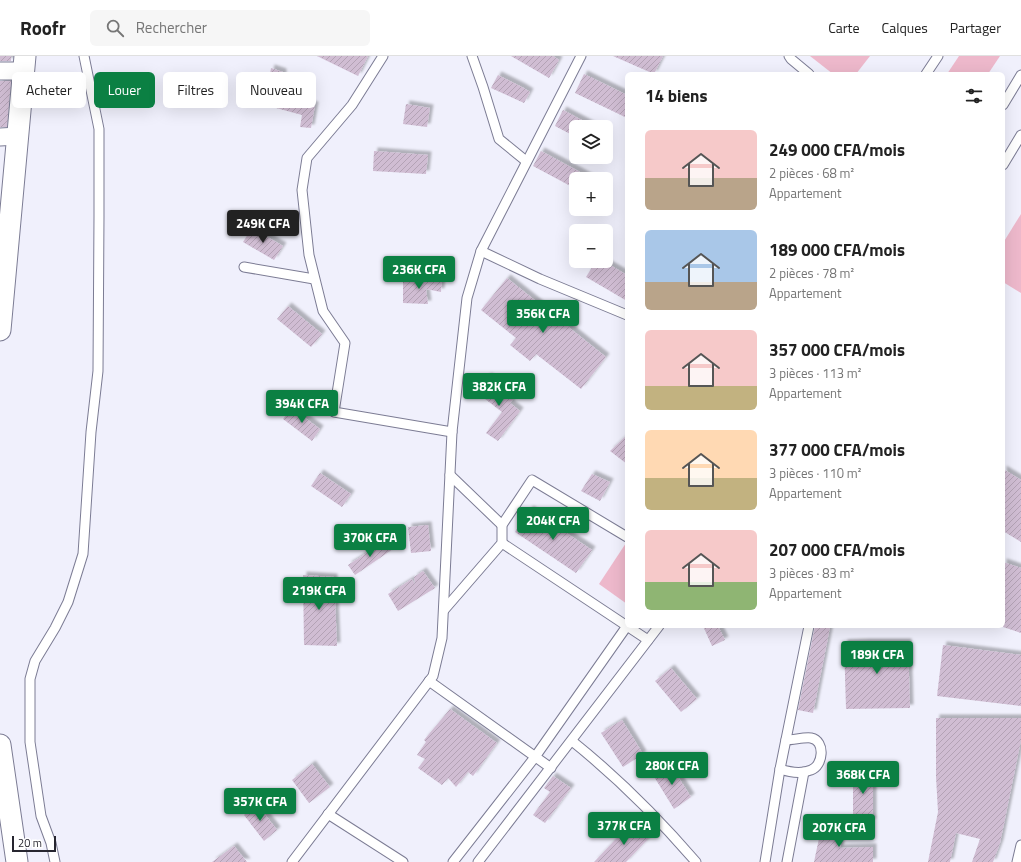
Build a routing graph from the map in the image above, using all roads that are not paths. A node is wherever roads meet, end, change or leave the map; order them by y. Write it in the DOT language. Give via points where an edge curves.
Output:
graph roads {
  1 [pos="84,56"];
  2 [pos="383,56"];
  3 [pos="472,56"];
  4 [pos="581,56"];
  5 [pos="789,56"];
  6 [pos="938,56"];
  7 [pos="25,63"];
  8 [pos="0,71"];
  9 [pos="807,72"];
  10 [pos="927,72"];
  11 [pos="1021,75"];
  12 [pos="1005,102"];
  13 [pos="1021,135"];
  14 [pos="9,137"];
  15 [pos="526,161"];
  16 [pos="1005,162"];
  17 [pos="6,205"];
  18 [pos="481,251"];
  19 [pos="244,267"];
  20 [pos="314,279"];
  21 [pos="625,314"];
  22 [pos="0,330"];
  23 [pos="452,432"];
  24 [pos="450,475"];
  25 [pos="502,525"];
  26 [pos="625,536"];
  27 [pos="502,543"];
  28 [pos="444,610"];
  29 [pos="625,625"];
  30 [pos="626,628"];
  31 [pos="630,628"];
  32 [pos="658,628"];
  33 [pos="809,628"];
  34 [pos="648,640"];
  35 [pos="429,681"];
  36 [pos="786,740"];
  37 [pos="572,741"];
  38 [pos="0,745"];
  39 [pos="535,757"];
  40 [pos="551,768"];
  41 [pos="780,769"];
  42 [pos="804,772"];
  43 [pos="328,814"];
  44 [pos="1021,845"];
  45 [pos="17,862"];
  46 [pos="55,862"];
  47 [pos="292,862"];
  48 [pos="403,862"];
  49 [pos="453,862"];
  50 [pos="478,862"];
  51 [pos="696,862"];
  52 [pos="765,862"];
  53 [pos="787,862"];
  54 [pos="1017,862"];
  1 -- 46 [label="lane" via="99,129 99,223 98,372 83,554 68,602 35,661 30,679 30,742 41,816"];
  2 -- 20 [label="lane" via="352,104 307,158 302,190"];
  3 -- 15 [label="lane" via="499,139"];
  4 -- 15 [label="lane"];
  5 -- 9 [label="lane"];
  6 -- 10 [label="lane"];
  7 -- 8 [label="street"];
  7 -- 14 [label="street"];
  11 -- 12 [label="lane"];
  13 -- 16 [label="lane"];
  14 -- 17 [label="street"];
  15 -- 18 [label="lane"];
  17 -- 22 [label="street"];
  18 -- 21 [label="lane"];
  18 -- 23 [label="lane" via="467,298"];
  19 -- 20 [label="lane"];
  20 -- 23 [label="lane" via="322,311 345,343 334,412"];
  23 -- 24 [label="lane"];
  24 -- 25 [label="lane"];
  24 -- 28 [label="lane"];
  25 -- 26 [label="lane" via="532,480"];
  25 -- 27 [label="lane"];
  27 -- 28 [label="lane"];
  27 -- 29 [label="lane"];
  28 -- 35 [label="lane" via="442,638 433,676"];
  30 -- 39 [label="lane"];
  31 -- 34 [label="lane"];
  32 -- 34 [label="lane"];
  33 -- 36 [label="lane"];
  34 -- 37 [label="lane"];
  35 -- 39 [label="lane"];
  35 -- 43 [label="lane"];
  36 -- 41 [label="lane"];
  36 -- 42 [label="lane" via="811,738 817,741 821,749 818,766"];
  37 -- 40 [label="lane"];
  37 -- 51 [label="lane" via="598,761 664,825"];
  38 -- 45 [label="street"];
  39 -- 40 [label="lane"];
  39 -- 49 [label="lane"];
  40 -- 50 [label="lane"];
  41 -- 42 [label="lane"];
  41 -- 52 [label="lane"];
  42 -- 53 [label="lane"];
  43 -- 47 [label="lane"];
  43 -- 48 [label="lane"];
  44 -- 54 [label="lane"];
}
